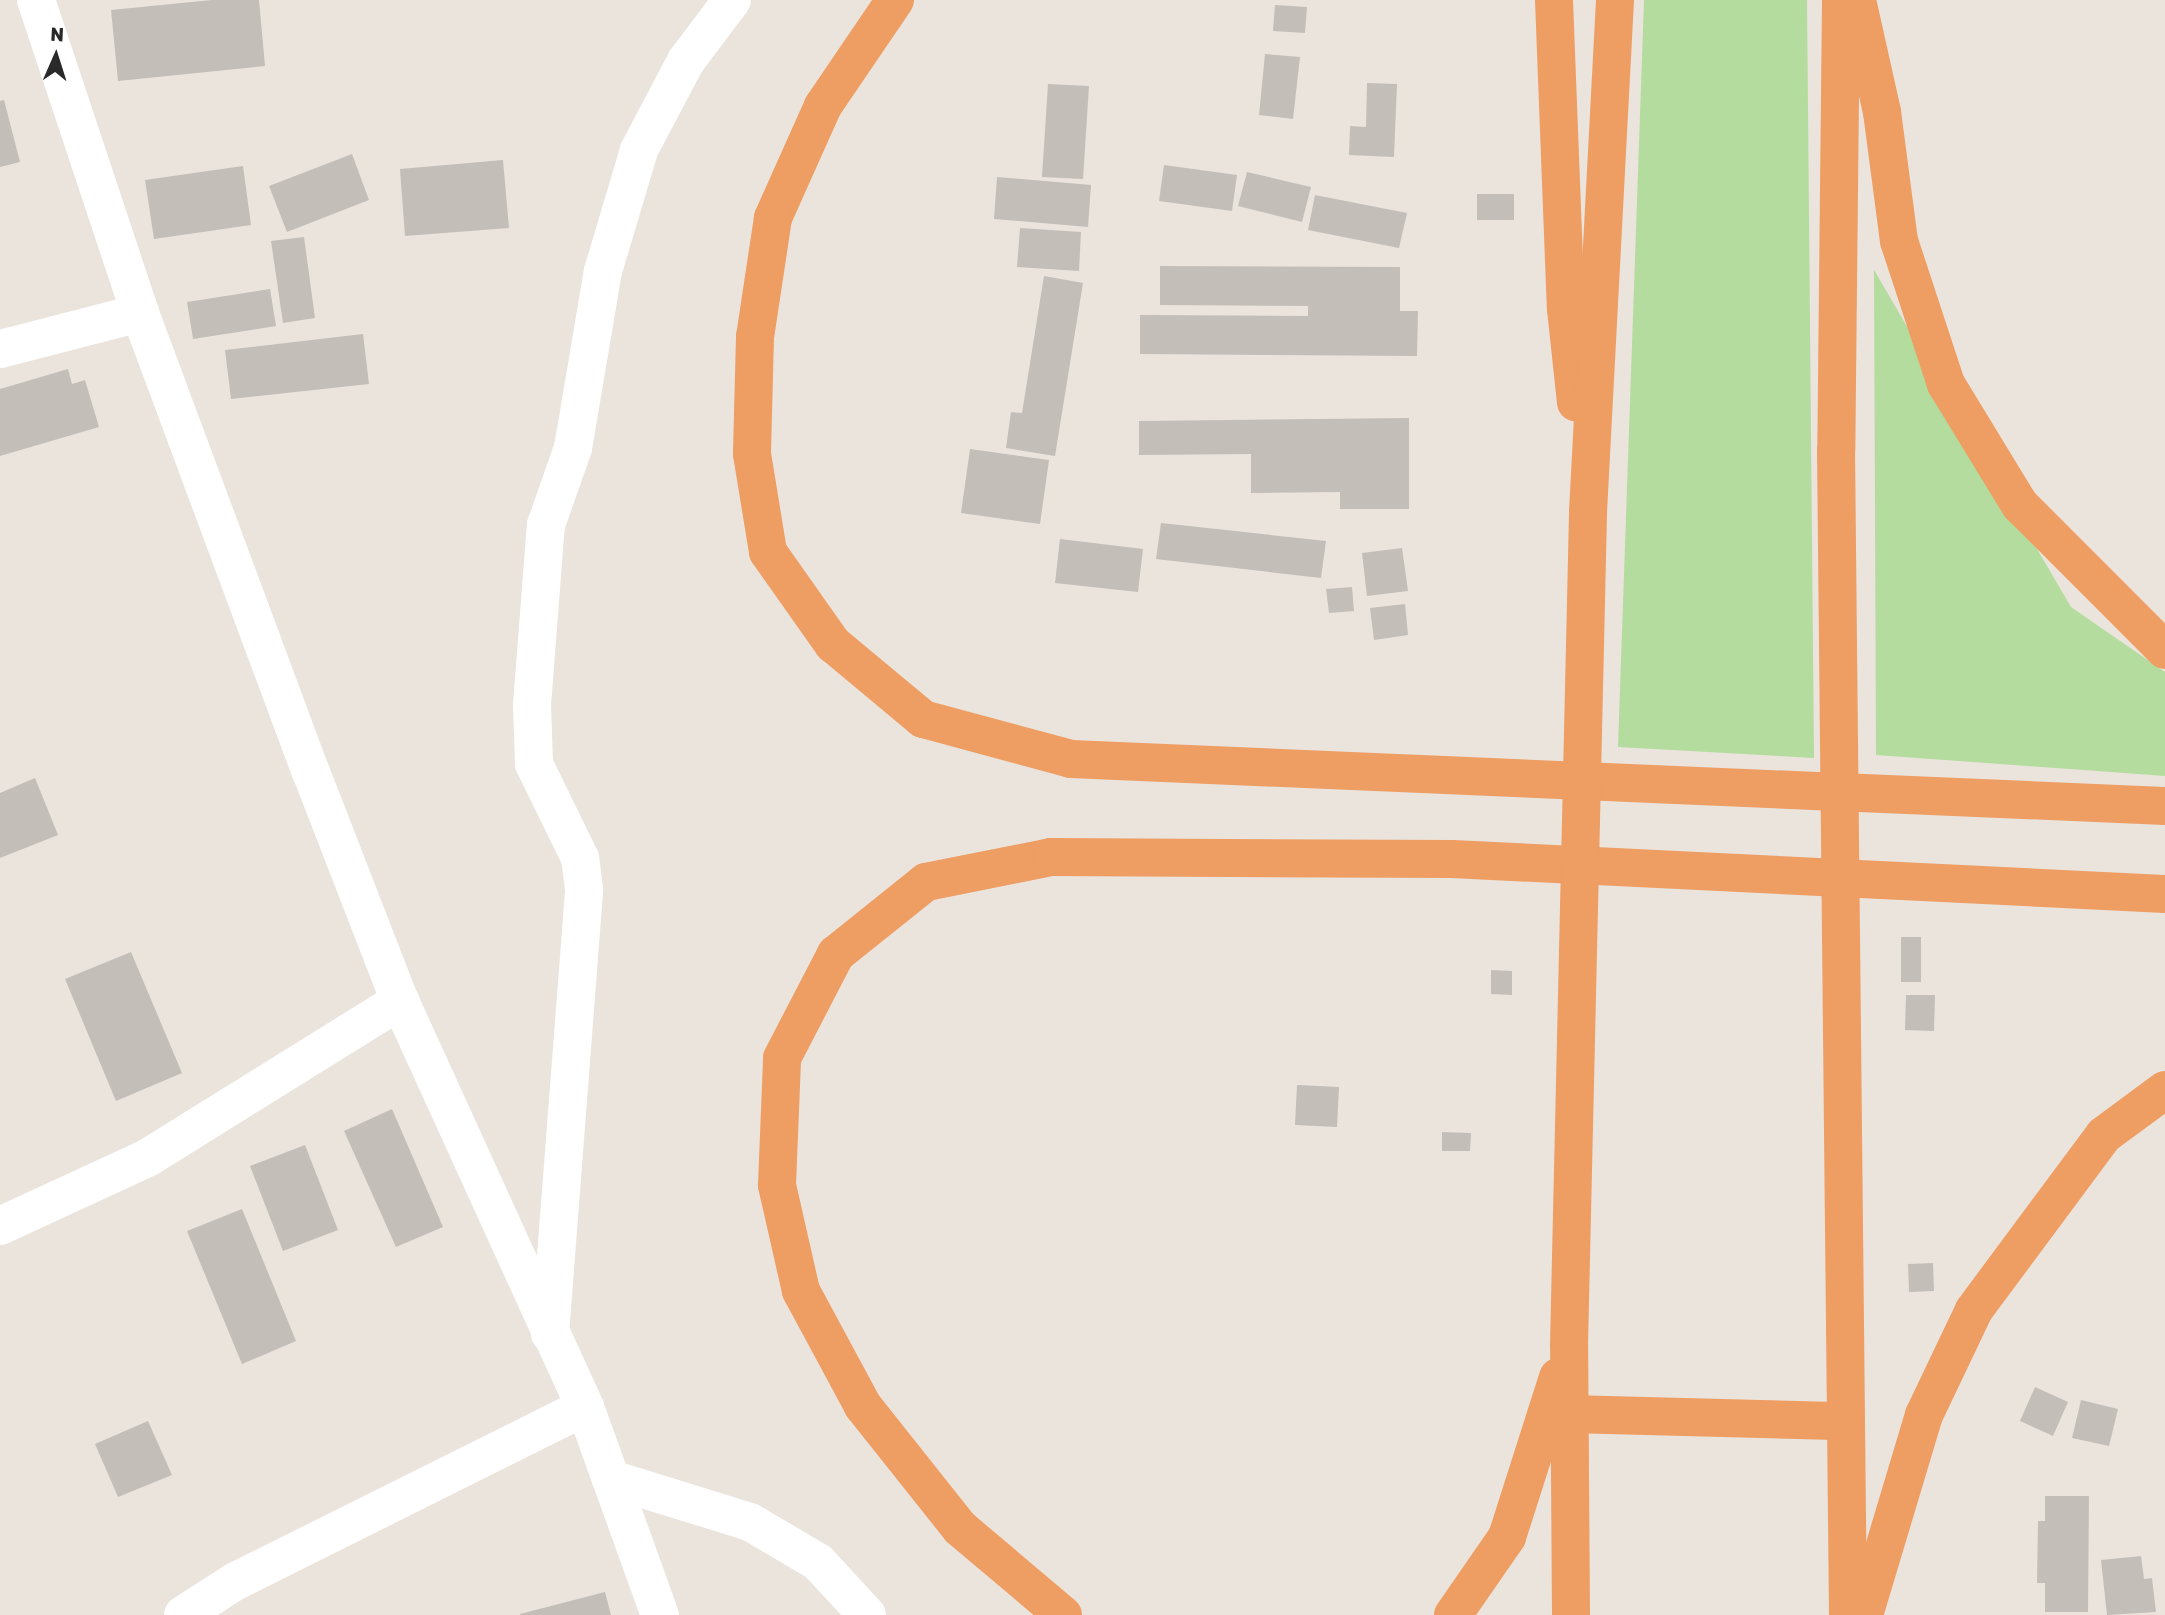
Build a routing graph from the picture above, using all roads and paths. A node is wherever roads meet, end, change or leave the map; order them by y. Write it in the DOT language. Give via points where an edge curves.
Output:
graph roads {
  1 [pos="36,0"];
  2 [pos="733,0"];
  3 [pos="895,0"];
  4 [pos="1554,0"];
  5 [pos="1615,0"];
  6 [pos="1841,0"];
  7 [pos="1857,0"];
  8 [pos="140,313"];
  9 [pos="0,349"];
  10 [pos="1588,512"];
  11 [pos="2165,650"];
  12 [pos="2165,806"];
  13 [pos="2165,894"];
  14 [pos="400,1001"];
  15 [pos="2165,1090"];
  16 [pos="1,1224"];
  17 [pos="550,1334"];
  18 [pos="1569,1345"];
  19 [pos="585,1407"];
  20 [pos="1569,1414"];
  21 [pos="1844,1421"];
  22 [pos="611,1479"];
  23 [pos="183,1615"];
  24 [pos="660,1615"];
  25 [pos="867,1615"];
  26 [pos="1063,1615"];
  27 [pos="1453,1615"];
  28 [pos="1571,1615"];
  29 [pos="1848,1615"];
  30 [pos="1864,1615"];
  1 -- 8 [label="street"];
  2 -- 17 [label="street" via="686,61 639,150 603,271 573,448 546,526 532,705 534,764 580,858 584,888"];
  3 -- 12 [label="highway" via="822,106 773,218 755,337 752,454 768,552 832,644 923,719 1071,760 1454,771"];
  4 -- 10 [label="highway" via="1566,309"];
  5 -- 10 [label="highway"];
  6 -- 21 [label="highway" via="1836,450"];
  7 -- 11 [label="highway" via="1882,112 1899,241 1946,384 2020,505"];
  8 -- 9 [label="street"];
  8 -- 14 [label="street"];
  10 -- 18 [label="highway"];
  13 -- 26 [label="highway" via="1452,859 1051,857 926,882 836,954 782,1058 777,1185 801,1291 863,1406 960,1528"];
  14 -- 16 [label="street" via="149,1157"];
  14 -- 17 [label="street"];
  15 -- 30 [label="highway" via="2104,1135 1974,1310 1924,1415"];
  17 -- 19 [label="street"];
  18 -- 20 [label="highway"];
  18 -- 27 [label="highway" via="1507,1537"];
  19 -- 22 [label="street"];
  19 -- 23 [label="street" via="234,1582"];
  20 -- 21 [label="highway"];
  20 -- 28 [label="highway"];
  21 -- 29 [label="highway"];
  22 -- 24 [label="street"];
  22 -- 25 [label="street" via="750,1522 818,1562"];
}
